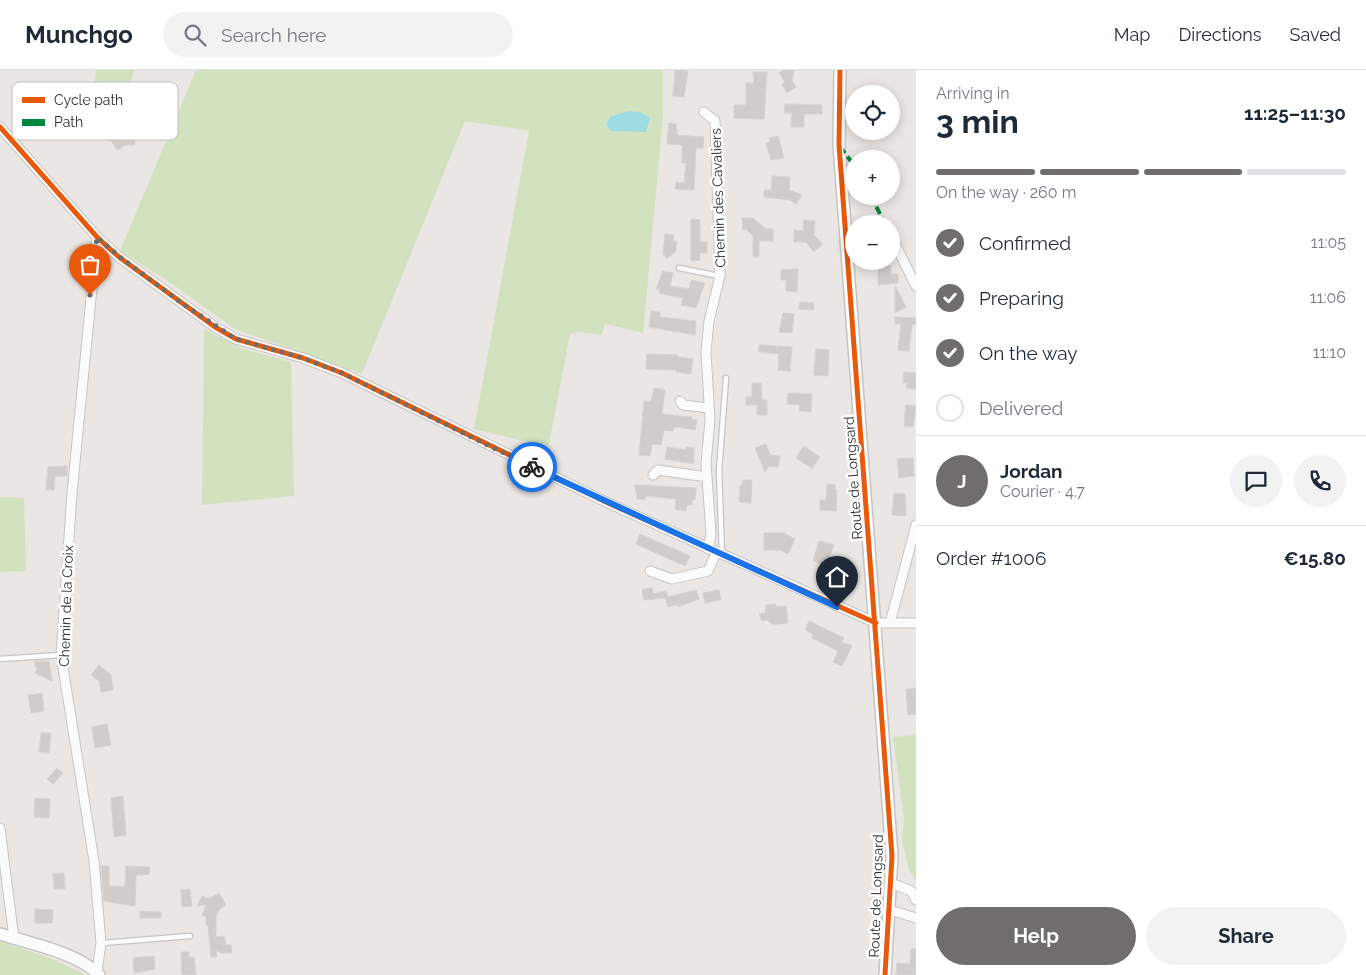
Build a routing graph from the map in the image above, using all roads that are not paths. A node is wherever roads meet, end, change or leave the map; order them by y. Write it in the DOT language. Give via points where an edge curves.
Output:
graph roads {
  1 [pos="840,70"];
  2 [pos="704,112"];
  3 [pos="0,127"];
  4 [pos="97,237"];
  5 [pos="900,254"];
  6 [pos="679,268"];
  7 [pos="720,276"];
  8 [pos="916,286"];
  9 [pos="726,378"];
  10 [pos="680,401"];
  11 [pos="709,408"];
  12 [pos="653,475"];
  13 [pos="707,477"];
  14 [pos="916,525"];
  15 [pos="715,552"];
  16 [pos="650,571"];
  17 [pos="876,623"];
  18 [pos="890,623"];
  19 [pos="916,623"];
  20 [pos="61,655"];
  21 [pos="0,659"];
  22 [pos="0,828"];
  23 [pos="891,883"];
  24 [pos="916,900"];
  25 [pos="890,910"];
  26 [pos="916,918"];
  27 [pos="0,934"];
  28 [pos="190,936"];
  29 [pos="14,939"];
  30 [pos="101,943"];
  31 [pos="98,974"];
  32 [pos="884,975"];
  1 -- 17 [label="main road, Route de Longsard" via="839,145"];
  2 -- 7 [label="street, Chemin des Cavaliers" via="715,121"];
  3 -- 4 [label="street"];
  4 -- 15 [label="street" via="183,304 236,339 342,373"];
  4 -- 20 [label="street, Chemin de la Croix" via="72,492"];
  5 -- 8 [label="street"];
  6 -- 7 [label="lane"];
  7 -- 11 [label="street, Chemin des Cavaliers" via="708,321"];
  9 -- 15 [label="lane"];
  10 -- 11 [label="street" via="683,405"];
  11 -- 13 [label="street, Chemin des Cavaliers"];
  12 -- 13 [label="street" via="658,470"];
  13 -- 15 [label="street, Chemin des Cavaliers"];
  14 -- 18 [label="street"];
  15 -- 16 [label="street" via="708,570 672,579"];
  15 -- 17 [label="street"];
  17 -- 18 [label="street"];
  17 -- 23 [label="main road, Route de Longsard" via="892,856"];
  18 -- 19 [label="street"];
  20 -- 21 [label="lane"];
  20 -- 30 [label="street, Chemin de la Croix" via="94,861"];
  22 -- 29 [label="street"];
  23 -- 24 [label="street" via="911,891"];
  23 -- 25 [label="main road, Route de Longsard"];
  25 -- 26 [label="street"];
  25 -- 32 [label="main road, Route de Longsard"];
  27 -- 29 [label="main road"];
  28 -- 30 [label="lane"];
  29 -- 31 [label="main road" via="58,952"];
  30 -- 31 [label="street, Chemin de la Croix"];
}
